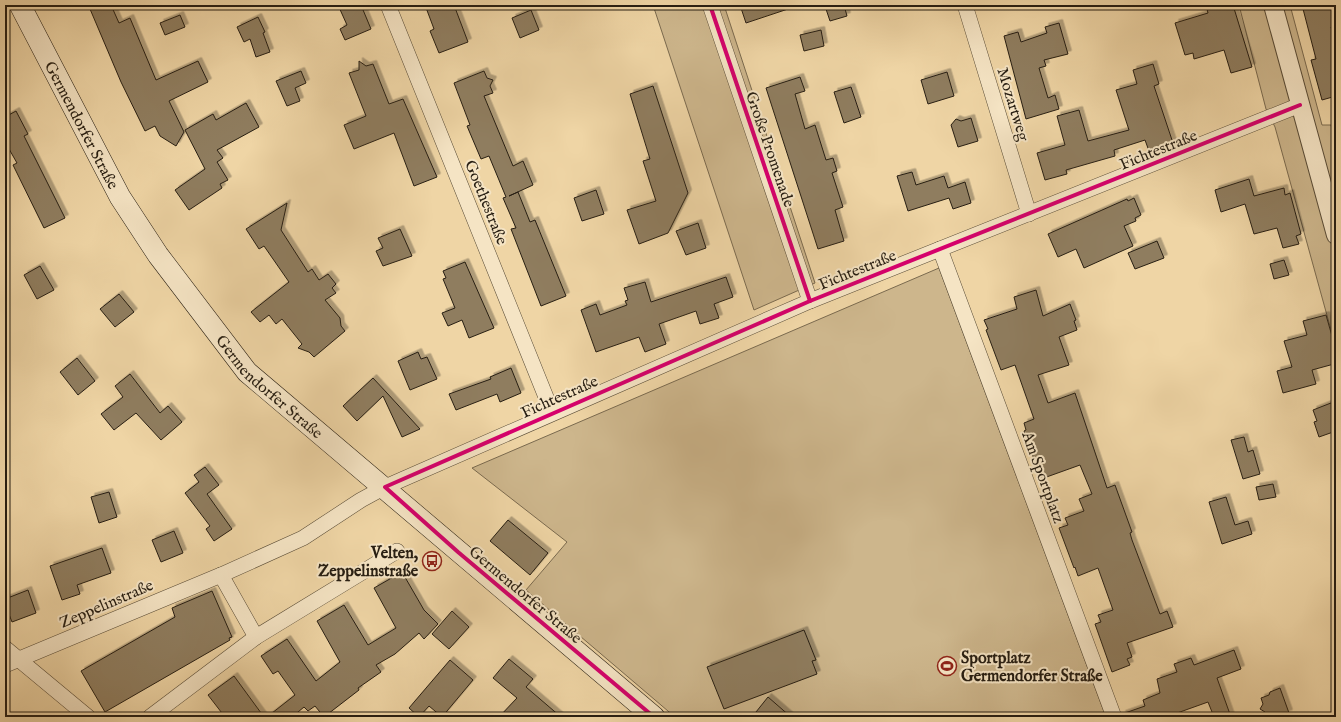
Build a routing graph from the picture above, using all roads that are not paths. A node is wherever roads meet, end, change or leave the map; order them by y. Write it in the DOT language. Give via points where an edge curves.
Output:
graph roads {
  1 [pos="20,5"];
  2 [pos="388,5"];
  3 [pos="710,5"];
  4 [pos="965,5"];
  5 [pos="1273,5"];
  6 [pos="1300,105"];
  7 [pos="1029,214"];
  8 [pos="1336,235"];
  9 [pos="940,249"];
  10 [pos="810,301"];
  11 [pos="552,412"];
  12 [pos="385,487"];
  13 [pos="397,551"];
  14 [pos="222,574"];
  15 [pos="256,637"];
  16 [pos="5,648"];
  17 [pos="20,659"];
  18 [pos="5,665"];
  19 [pos="88,717"];
  20 [pos="150,717"];
  21 [pos="654,717"];
  22 [pos="1114,717"];
  1 -- 12 [label="main road, Germendorfer Straße" via="120,197 158,255 247,372"];
  2 -- 11 [label="street, Goethestraße"];
  3 -- 10 [label="street, Große Promenade"];
  4 -- 7 [label="street, Mozartweg"];
  5 -- 6 [label="street"];
  6 -- 7 [label="street, Fichtestraße"];
  6 -- 8 [label="street"];
  7 -- 9 [label="street, Fichtestraße"];
  9 -- 10 [label="street, Fichtestraße"];
  9 -- 22 [label="street, Am Sportplatz"];
  10 -- 11 [label="street, Fichtestraße"];
  11 -- 12 [label="street, Fichtestraße"];
  12 -- 14 [label="street, Zeppelinstraße" via="360,500 303,538"];
  12 -- 21 [label="main road, Germendorfer Straße"];
  13 -- 15 [label="street"];
  14 -- 15 [label="street"];
  14 -- 17 [label="street, Zeppelinstraße"];
  15 -- 20 [label="street"];
  16 -- 17 [label="street"];
  17 -- 18 [label="street, Zeppelinstraße"];
  17 -- 19 [label="street"];
}
